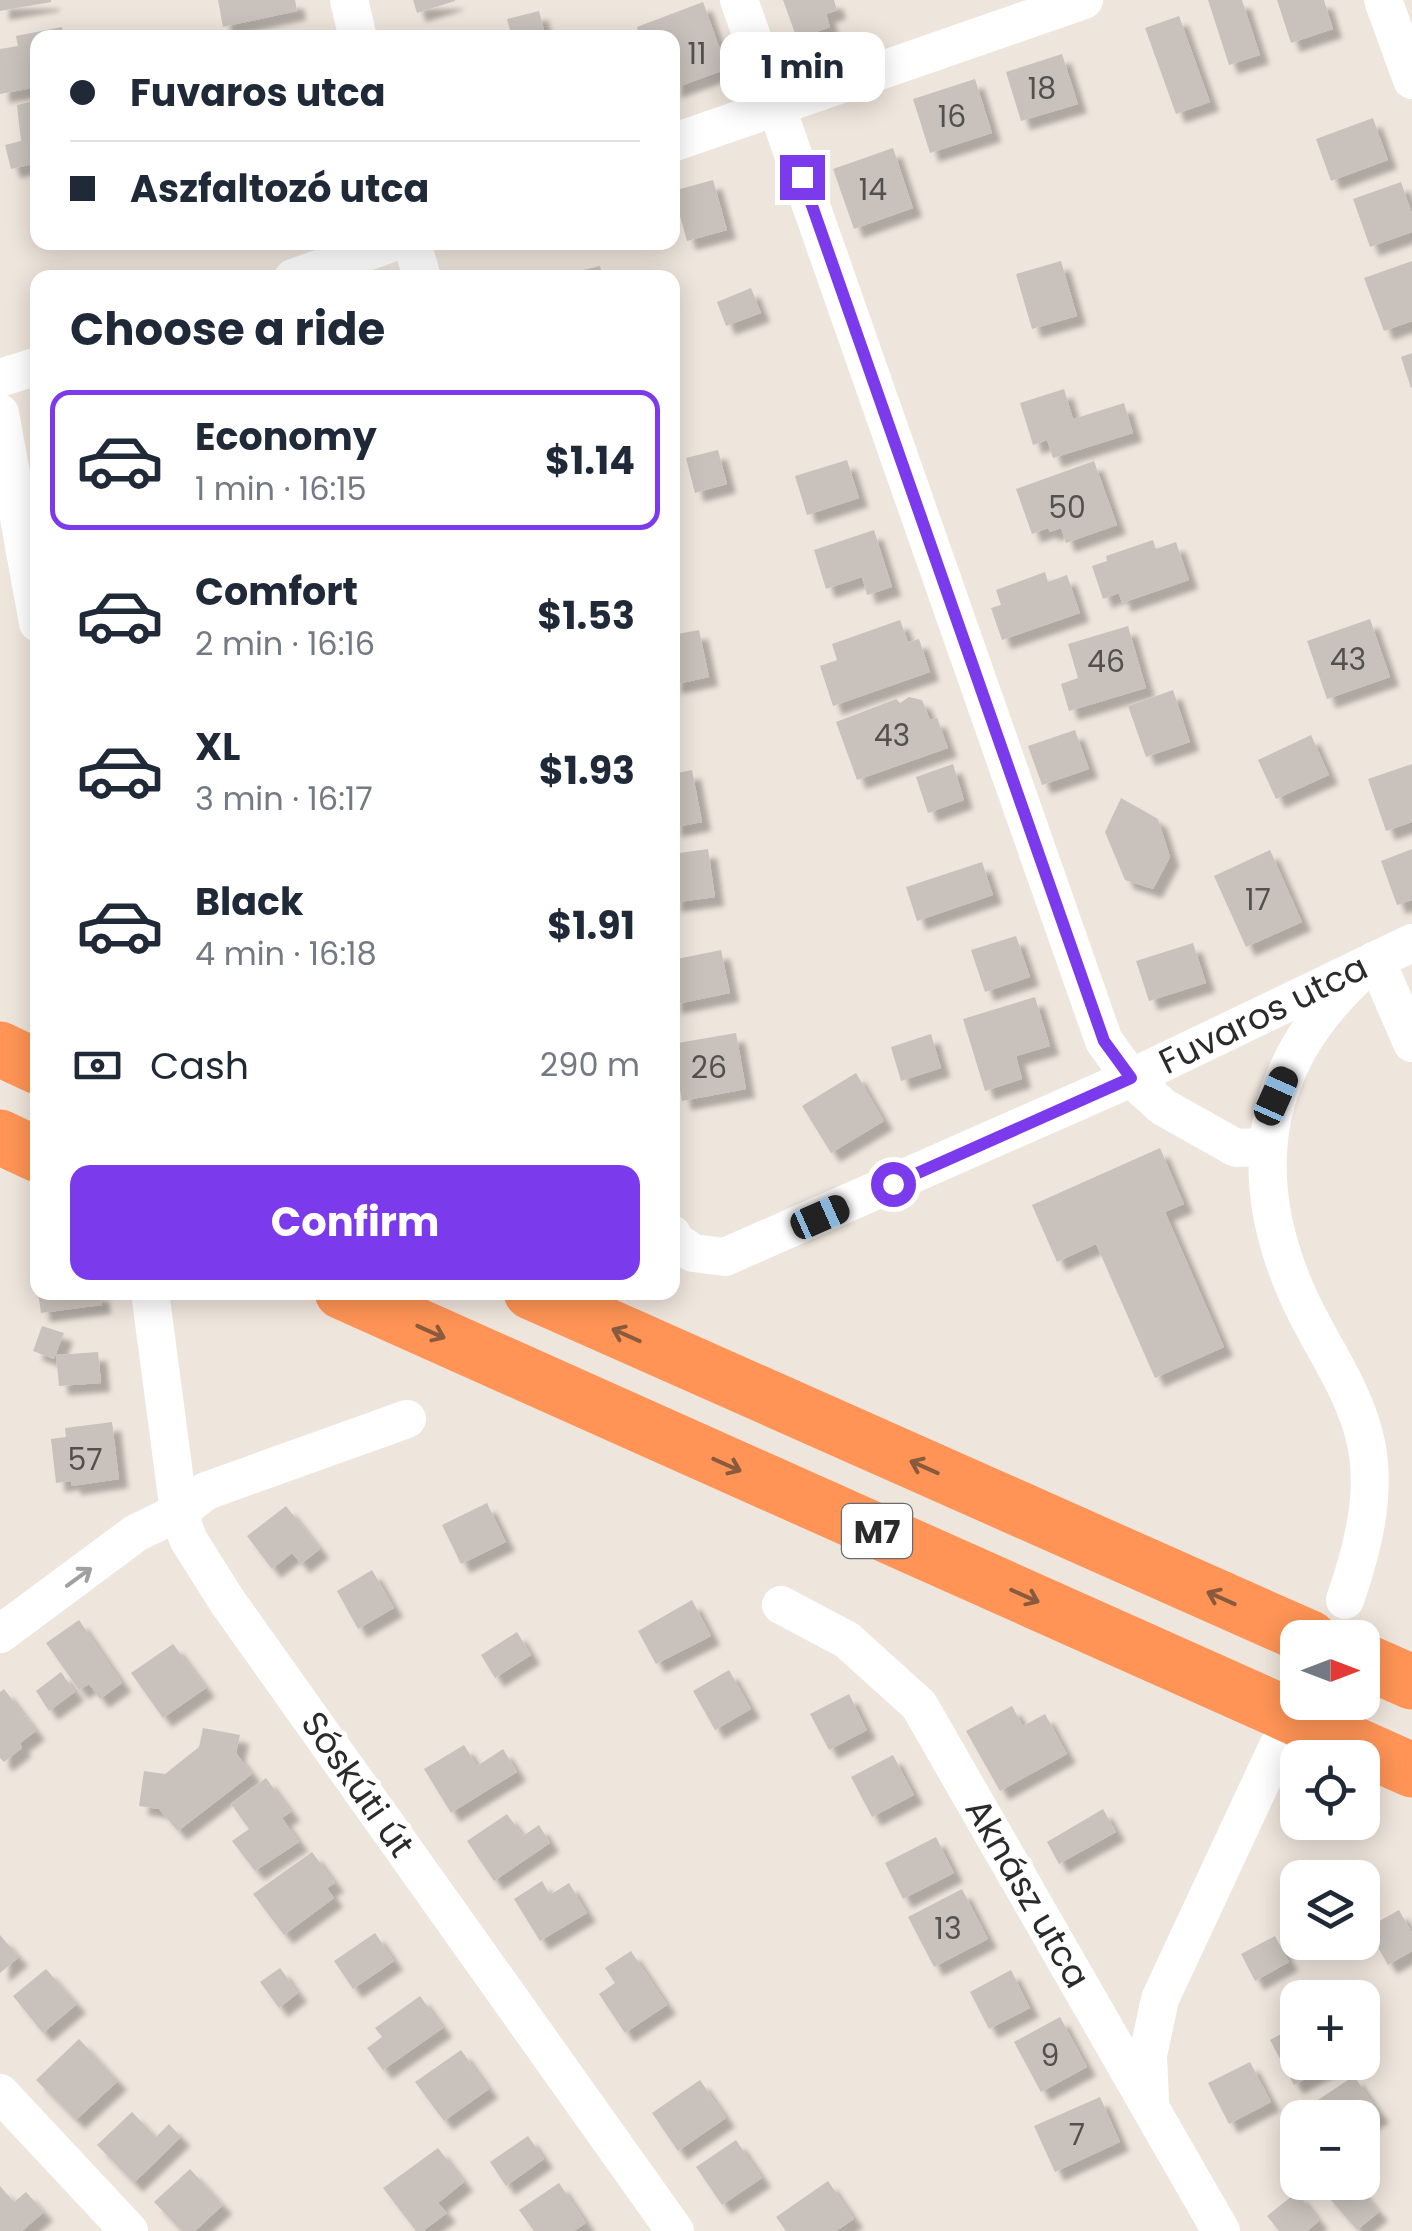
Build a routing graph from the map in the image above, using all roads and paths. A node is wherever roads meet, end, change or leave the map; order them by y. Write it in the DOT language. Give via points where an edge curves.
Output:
graph roads {
  1 [pos="348,0"];
  2 [pos="738,0"];
  3 [pos="1084,0"];
  4 [pos="1383,0"];
  5 [pos="356,30"];
  6 [pos="1412,80"];
  7 [pos="777,106"];
  8 [pos="680,140"];
  9 [pos="372,250"];
  10 [pos="315,270"];
  11 [pos="30,369"];
  12 [pos="0,378"];
  13 [pos="0,414"];
  14 [pos="30,579"];
  15 [pos="1412,944"];
  16 [pos="1376,960"];
  17 [pos="1412,1044"];
  18 [pos="0,1049"];
  19 [pos="30,1063"];
  20 [pos="1131,1078"];
  21 [pos="0,1137"];
  22 [pos="1266,1146"];
  23 [pos="30,1152"];
  24 [pos="680,1243"];
  25 [pos="151,1300"];
  26 [pos="360,1300"];
  27 [pos="550,1300"];
  28 [pos="407,1419"];
  29 [pos="179,1512"];
  30 [pos="781,1605"];
  31 [pos="1328,1619"];
  32 [pos="0,1634"];
  33 [pos="1380,1668"];
  34 [pos="1412,1682"];
  35 [pos="1278,1746"];
  36 [pos="1412,1770"];
  37 [pos="0,2093"];
  38 [pos="1150,2104"];
  39 [pos="129,2231"];
  40 [pos="676,2231"];
  41 [pos="1221,2231"];
  1 -- 5 [label="street"];
  2 -- 7 [label="street"];
  3 -- 7 [label="street"];
  4 -- 6 [label="street"];
  7 -- 8 [label="street"];
  7 -- 20 [label="street" via="1104,1041"];
  9 -- 10 [label="street"];
  11 -- 12 [label="street"];
  13 -- 14 [label="street"];
  15 -- 16 [label="street, Fuvaros utca"];
  16 -- 17 [label="street"];
  16 -- 20 [label="street, Fuvaros utca"];
  16 -- 22 [label="street" via="1328,1004 1297,1048 1276,1096"];
  18 -- 19 [label="highway"];
  20 -- 22 [label="street" via="1162,1106 1236,1148"];
  20 -- 24 [label="street, Fuvaros utca" via="725,1257 693,1253"];
  21 -- 23 [label="highway"];
  22 -- 31 [label="street" via="1284,1257 1358,1411 1368,1446 1365,1532"];
  25 -- 29 [label="street, Sóskúti út"];
  26 -- 36 [label="highway, M7, one-way"];
  31 -- 27 [label="highway, M7, one-way"];
  28 -- 29 [label="street" via="206,1491"];
  32 -- 29 [label="street, one-way" via="136,1534"];
  29 -- 40 [label="street, Sóskúti út" via="188,1540 227,1601"];
  30 -- 38 [label="street, Aknász utca" via="846,1640 919,1705"];
  33 -- 34 [label="highway"];
  35 -- 38 [label="street" via="1160,1999 1148,2054"];
  37 -- 39 [label="street"];
  38 -- 41 [label="street, Aknász utca"];
}
